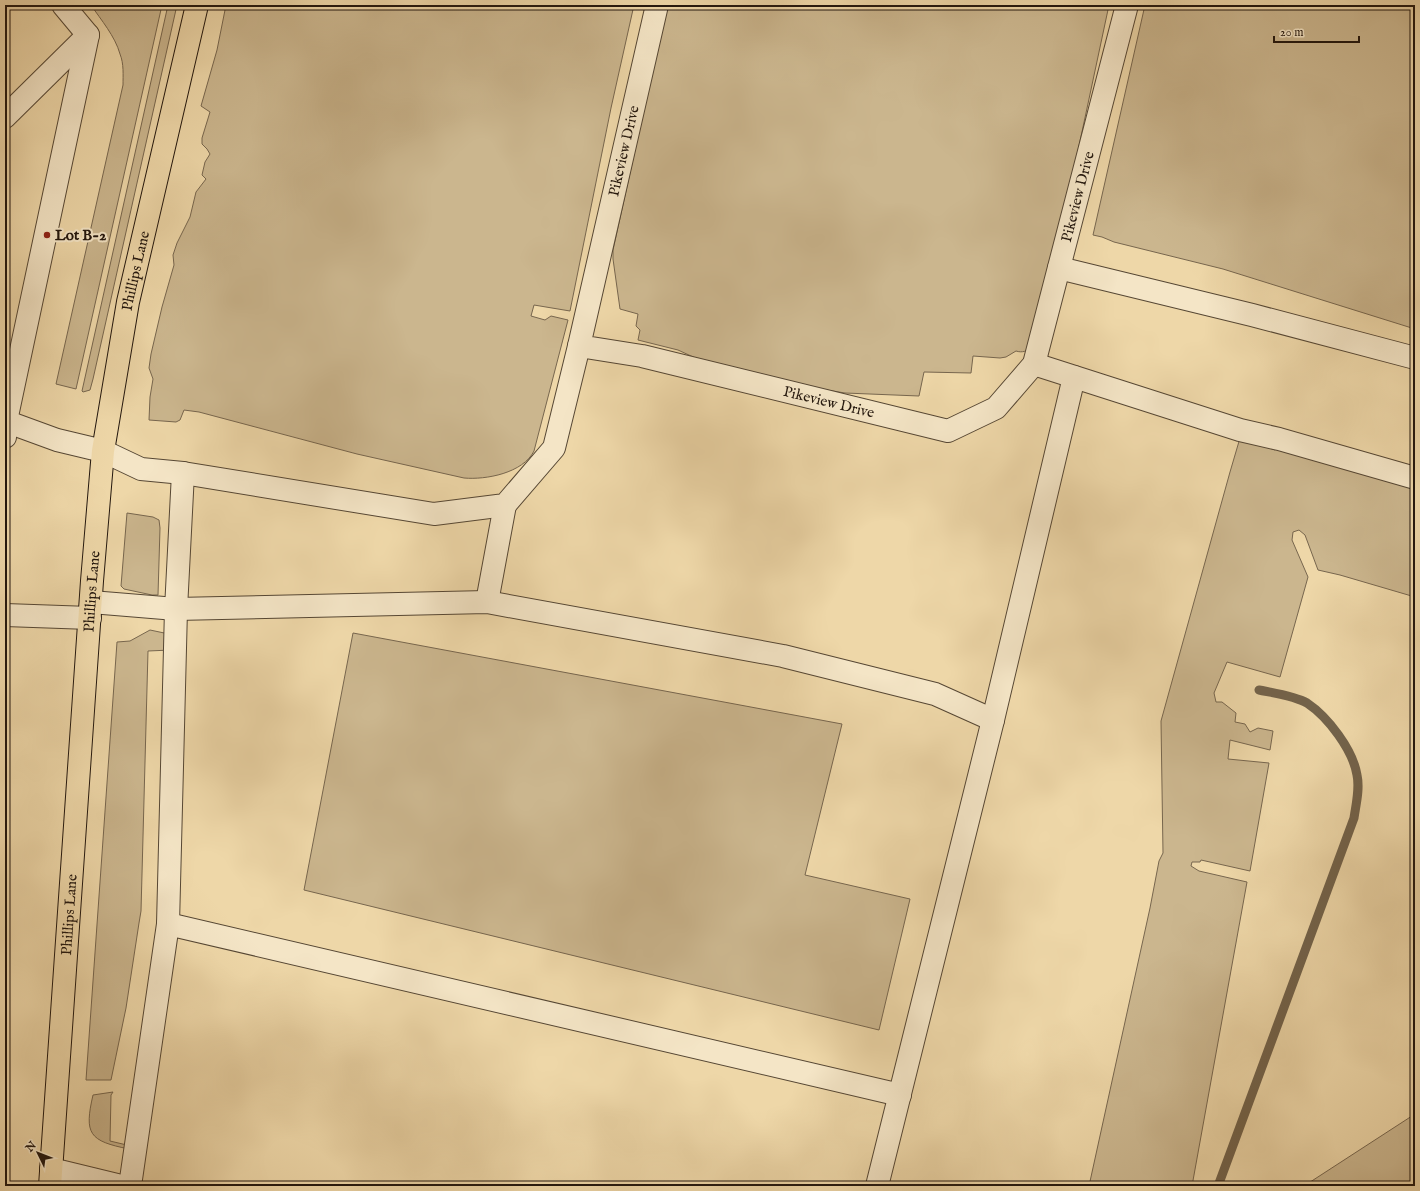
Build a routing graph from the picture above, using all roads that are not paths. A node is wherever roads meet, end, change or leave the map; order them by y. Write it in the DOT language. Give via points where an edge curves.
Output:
graph roads {
  1 [pos="62,5"];
  2 [pos="197,5"];
  3 [pos="657,5"];
  4 [pos="1127,5"];
  5 [pos="88,35"];
  6 [pos="5,117"];
  7 [pos="1059,268"];
  8 [pos="579,346"];
  9 [pos="1415,358"];
  10 [pos="1034,364"];
  11 [pos="1074,377"];
  12 [pos="5,426"];
  13 [pos="103,451"];
  14 [pos="183,473"];
  15 [pos="1415,478"];
  16 [pos="505,505"];
  17 [pos="487,602"];
  18 [pos="176,609"];
  19 [pos="90,610"];
  20 [pos="5,615"];
  21 [pos="993,720"];
  22 [pos="168,924"];
  23 [pos="900,1095"];
  24 [pos="50,1177"];
  25 [pos="121,1186"];
  26 [pos="130,1186"];
  27 [pos="877,1186"];
  1 -- 5 [label="lane"];
  2 -- 13 [label="main road, Phillips Lane" via="128,302"];
  3 -- 8 [label="lane, Pikeview Drive"];
  4 -- 7 [label="lane, Pikeview Drive"];
  5 -- 6 [label="lane"];
  5 -- 12 [label="lane"];
  7 -- 9 [label="lane"];
  7 -- 10 [label="lane, Pikeview Drive"];
  8 -- 10 [label="lane, Pikeview Drive" via="642,356 948,431 996,408"];
  8 -- 16 [label="lane" via="554,448"];
  10 -- 11 [label="lane"];
  11 -- 15 [label="lane" via="1240,430"];
  11 -- 21 [label="lane"];
  12 -- 13 [label="lane"];
  13 -- 14 [label="lane" via="141,469"];
  13 -- 19 [label="main road, Phillips Lane"];
  14 -- 16 [label="lane" via="434,514"];
  14 -- 18 [label="lane"];
  16 -- 17 [label="lane"];
  17 -- 18 [label="lane"];
  17 -- 21 [label="lane" via="783,656 936,694"];
  18 -- 19 [label="lane"];
  18 -- 22 [label="lane"];
  19 -- 20 [label="lane"];
  19 -- 24 [label="main road, Phillips Lane"];
  21 -- 23 [label="lane"];
  22 -- 23 [label="lane"];
  22 -- 26 [label="lane"];
  23 -- 27 [label="lane"];
  24 -- 25 [label="lane"];
}
